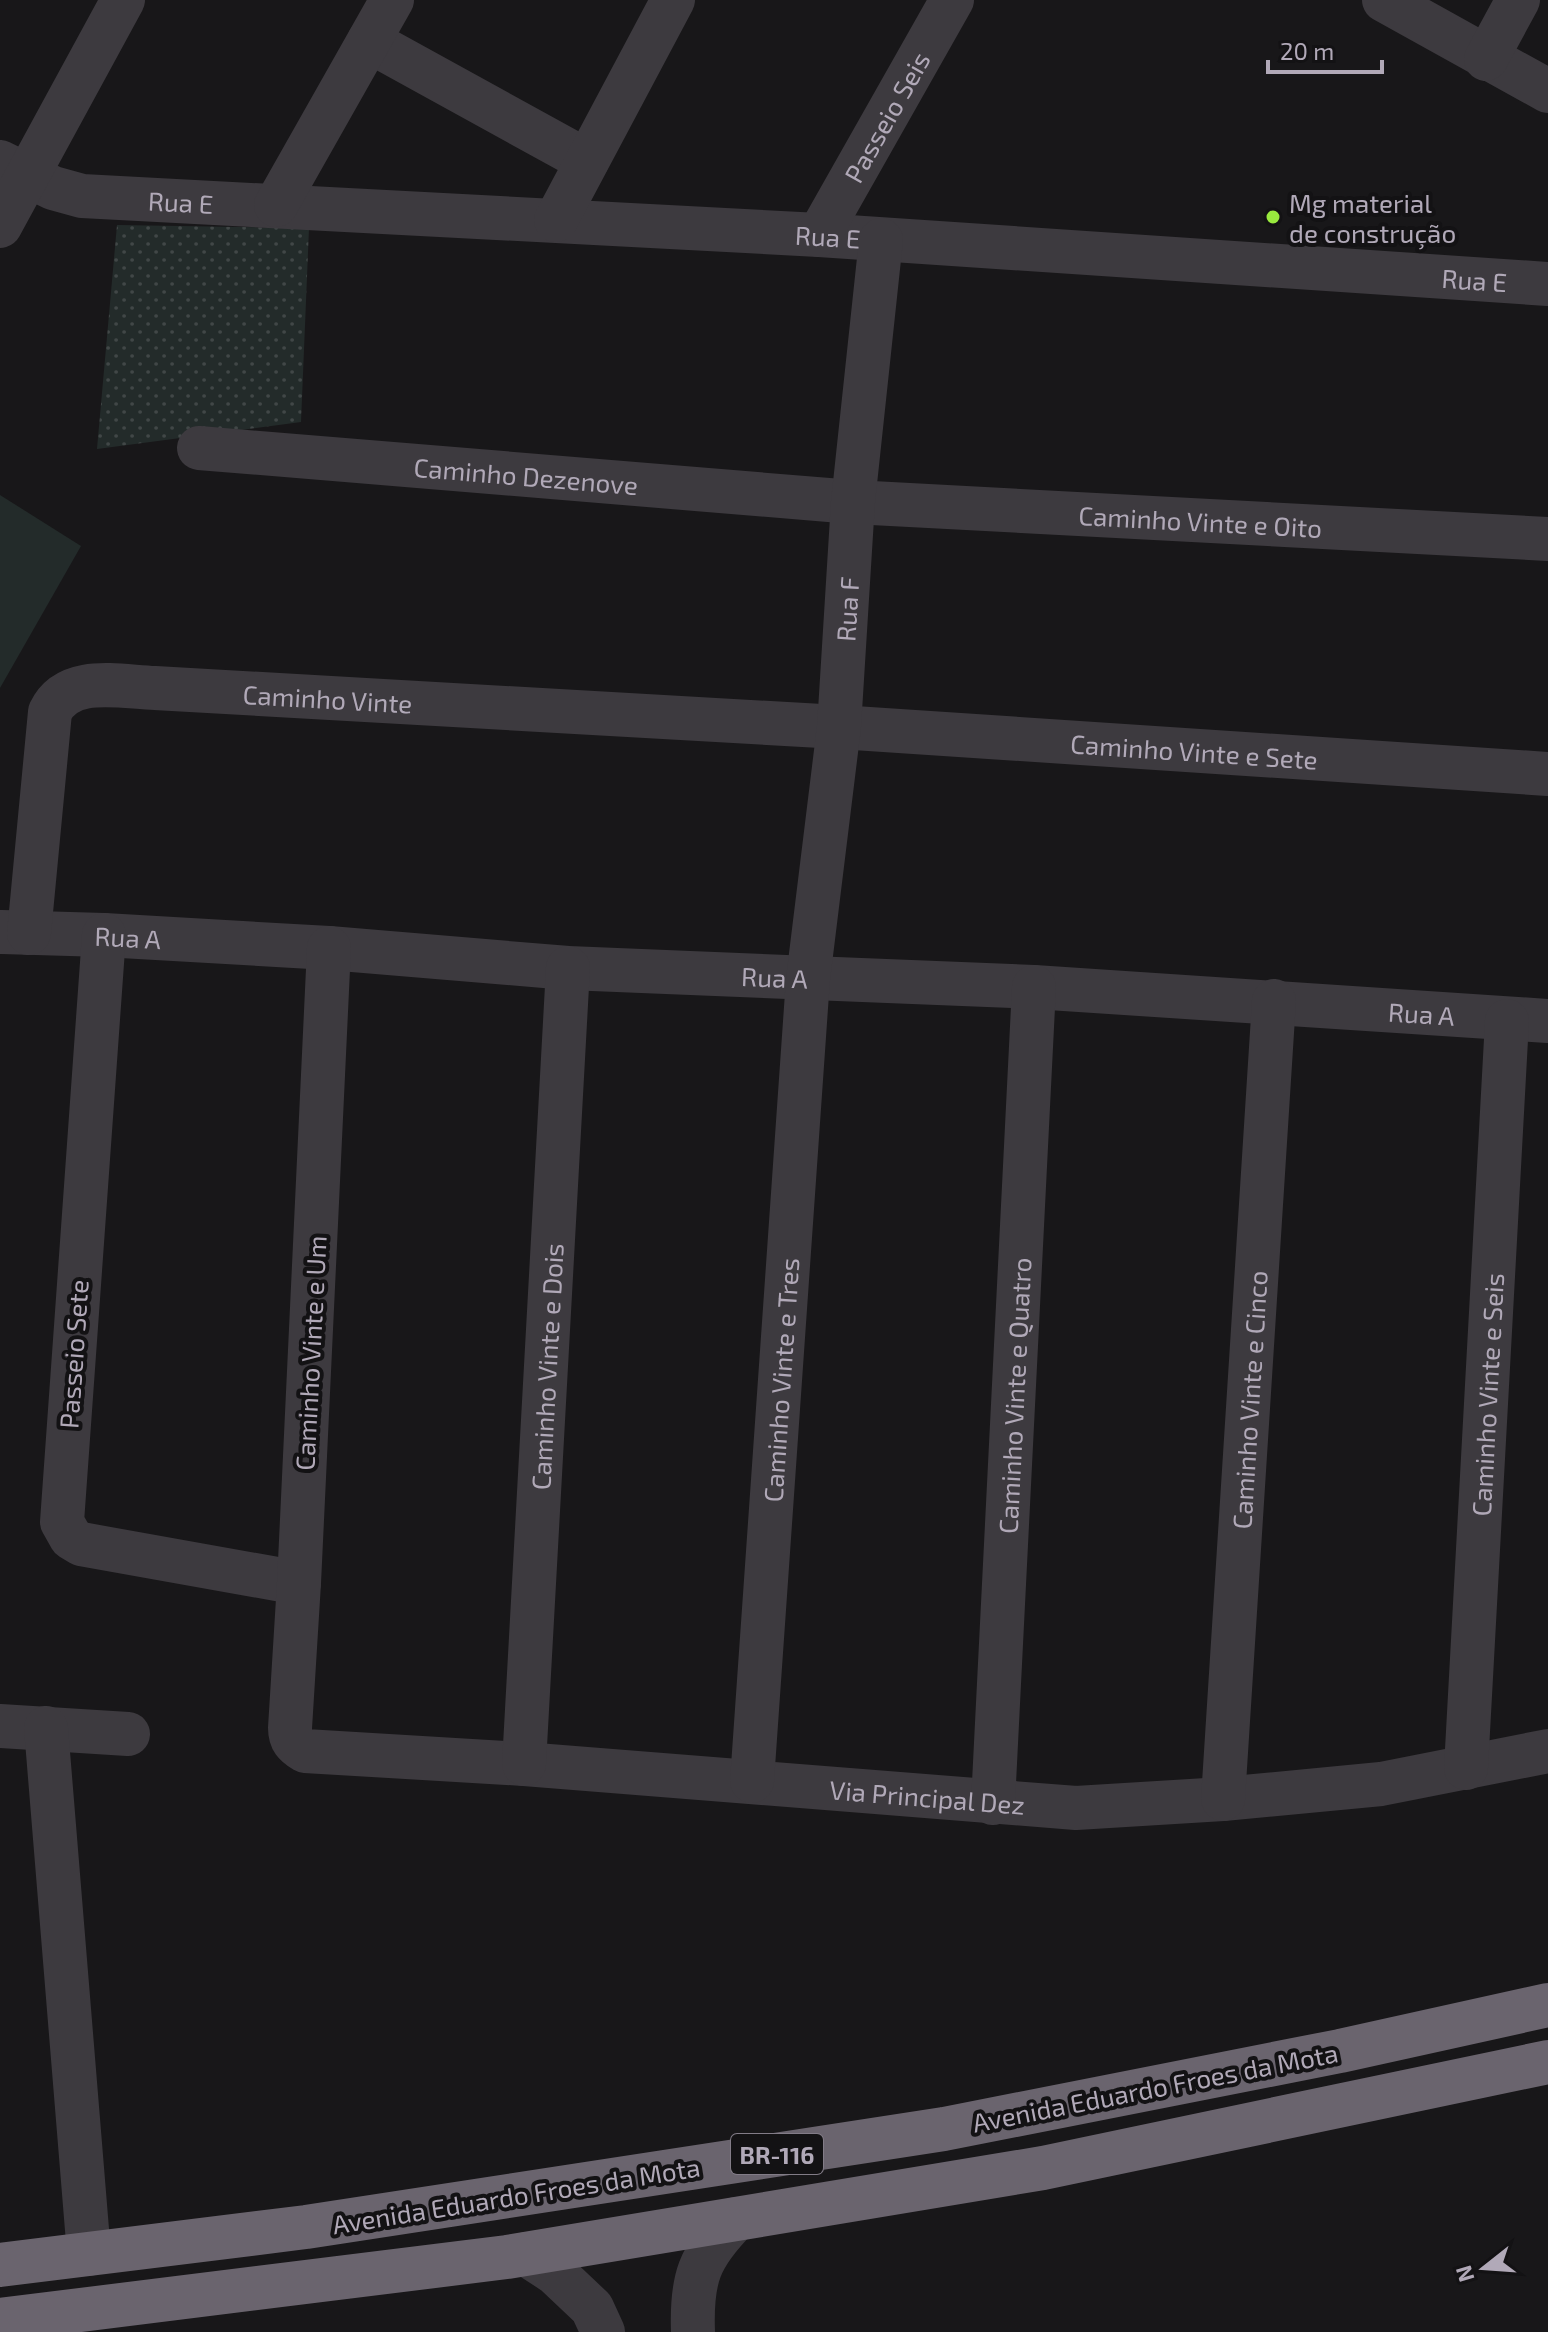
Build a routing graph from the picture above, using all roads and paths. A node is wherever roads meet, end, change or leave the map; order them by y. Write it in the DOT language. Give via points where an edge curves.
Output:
graph roads {
  1 [pos="123,0"];
  2 [pos="392,0"];
  3 [pos="673,0"];
  4 [pos="952,0"];
  5 [pos="1384,0"];
  6 [pos="1518,0"];
  7 [pos="369,41"];
  8 [pos="1486,59"];
  9 [pos="1548,91"];
  10 [pos="587,161"];
  11 [pos="14,169"];
  12 [pos="276,205"];
  13 [pos="556,220"];
  14 [pos="0,226"];
  15 [pos="819,235"];
  16 [pos="881,240"];
  17 [pos="1548,284"];
  18 [pos="199,448"];
  19 [pos="853,502"];
  20 [pos="1548,539"];
  21 [pos="839,727"];
  22 [pos="1548,774"];
  23 [pos="15,933"];
  24 [pos="104,935"];
  25 [pos="329,948"];
  26 [pos="568,968"];
  27 [pos="808,979"];
  28 [pos="1034,987"];
  29 [pos="1274,1001"];
  30 [pos="1528,1021"];
  31 [pos="299,1583"];
  32 [pos="0,1726"];
  33 [pos="46,1728"];
  34 [pos="128,1734"];
  35 [pos="305,1751"];
  36 [pos="1548,1751"];
  37 [pos="524,1764"];
  38 [pos="1466,1768"];
  39 [pos="752,1781"];
  40 [pos="1223,1799"];
  41 [pos="993,1803"];
  42 [pos="1548,2005"];
  43 [pos="1548,2062"];
  44 [pos="736,2219"];
  45 [pos="89,2254"];
  46 [pos="526,2254"];
  47 [pos="0,2265"];
  48 [pos="0,2320"];
  49 [pos="603,2332"];
  50 [pos="693,2332"];
  1 -- 11 [label="street"];
  2 -- 7 [label="street"];
  3 -- 10 [label="street"];
  4 -- 15 [label="street, Passeio Seis"];
  5 -- 8 [label="street"];
  6 -- 8 [label="street"];
  7 -- 10 [label="street"];
  7 -- 12 [label="street"];
  8 -- 9 [label="street"];
  10 -- 13 [label="street"];
  11 -- 12 [label="street, Rua E" via="67,193"];
  11 -- 14 [label="street"];
  12 -- 13 [label="street, Rua E"];
  13 -- 15 [label="street, Rua E"];
  15 -- 16 [label="street, Rua E"];
  16 -- 17 [label="street, Rua E"];
  16 -- 19 [label="street, Rua F"];
  18 -- 19 [label="street, Caminho Dezenove"];
  19 -- 20 [label="street, Caminho Vinte e Oito"];
  19 -- 21 [label="street, Rua F"];
  21 -- 22 [label="street, Caminho Vinte e Sete"];
  21 -- 23 [label="street, Caminho Vinte" via="155,688 72,689 50,712"];
  21 -- 27 [label="street, Rua F"];
  23 -- 24 [label="street, Rua A"];
  24 -- 25 [label="street, Rua A"];
  24 -- 31 [label="street, Passeio Sete" via="62,1522 81,1544"];
  25 -- 26 [label="street, Rua A"];
  25 -- 31 [label="street, Caminho Vinte e Um"];
  26 -- 27 [label="street, Rua A"];
  26 -- 37 [label="street, Caminho Vinte e Dois"];
  27 -- 28 [label="street, Rua A"];
  27 -- 39 [label="street, Caminho Vinte e Tres"];
  28 -- 29 [label="street, Rua A"];
  28 -- 41 [label="street, Caminho Vinte e Quatro"];
  29 -- 30 [label="street, Rua A"];
  29 -- 40 [label="street, Caminho Vinte e Cinco"];
  30 -- 38 [label="street, Caminho Vinte e Seis"];
  31 -- 35 [label="street, Caminho Vinte e Um" via="290,1735"];
  32 -- 33 [label="street"];
  33 -- 34 [label="street"];
  33 -- 45 [label="street"];
  35 -- 37 [label="street, Via Principal Dez"];
  36 -- 38 [label="street, Via Principal Dez"];
  37 -- 39 [label="street, Via Principal Dez"];
  38 -- 40 [label="street, Via Principal Dez" via="1381,1784"];
  39 -- 41 [label="street, Via Principal Dez"];
  40 -- 41 [label="street, Via Principal Dez" via="1076,1808"];
  42 -- 45 [label="highway, Avenida Eduardo Froes da Mota / BR-116" via="944,2129 321,2225"];
  43 -- 44 [label="highway, Avenida Eduardo Froes da Mota" via="1043,2168"];
  44 -- 46 [label="highway, Avenida Eduardo Froes da Mota"];
  44 -- 50 [label="street" via="711,2245 694,2283"];
  45 -- 47 [label="highway, Avenida Eduardo Froes da Mota / BR-116"];
  46 -- 48 [label="highway, Avenida Eduardo Froes da Mota"];
  46 -- 49 [label="street" via="592,2308"];
}
